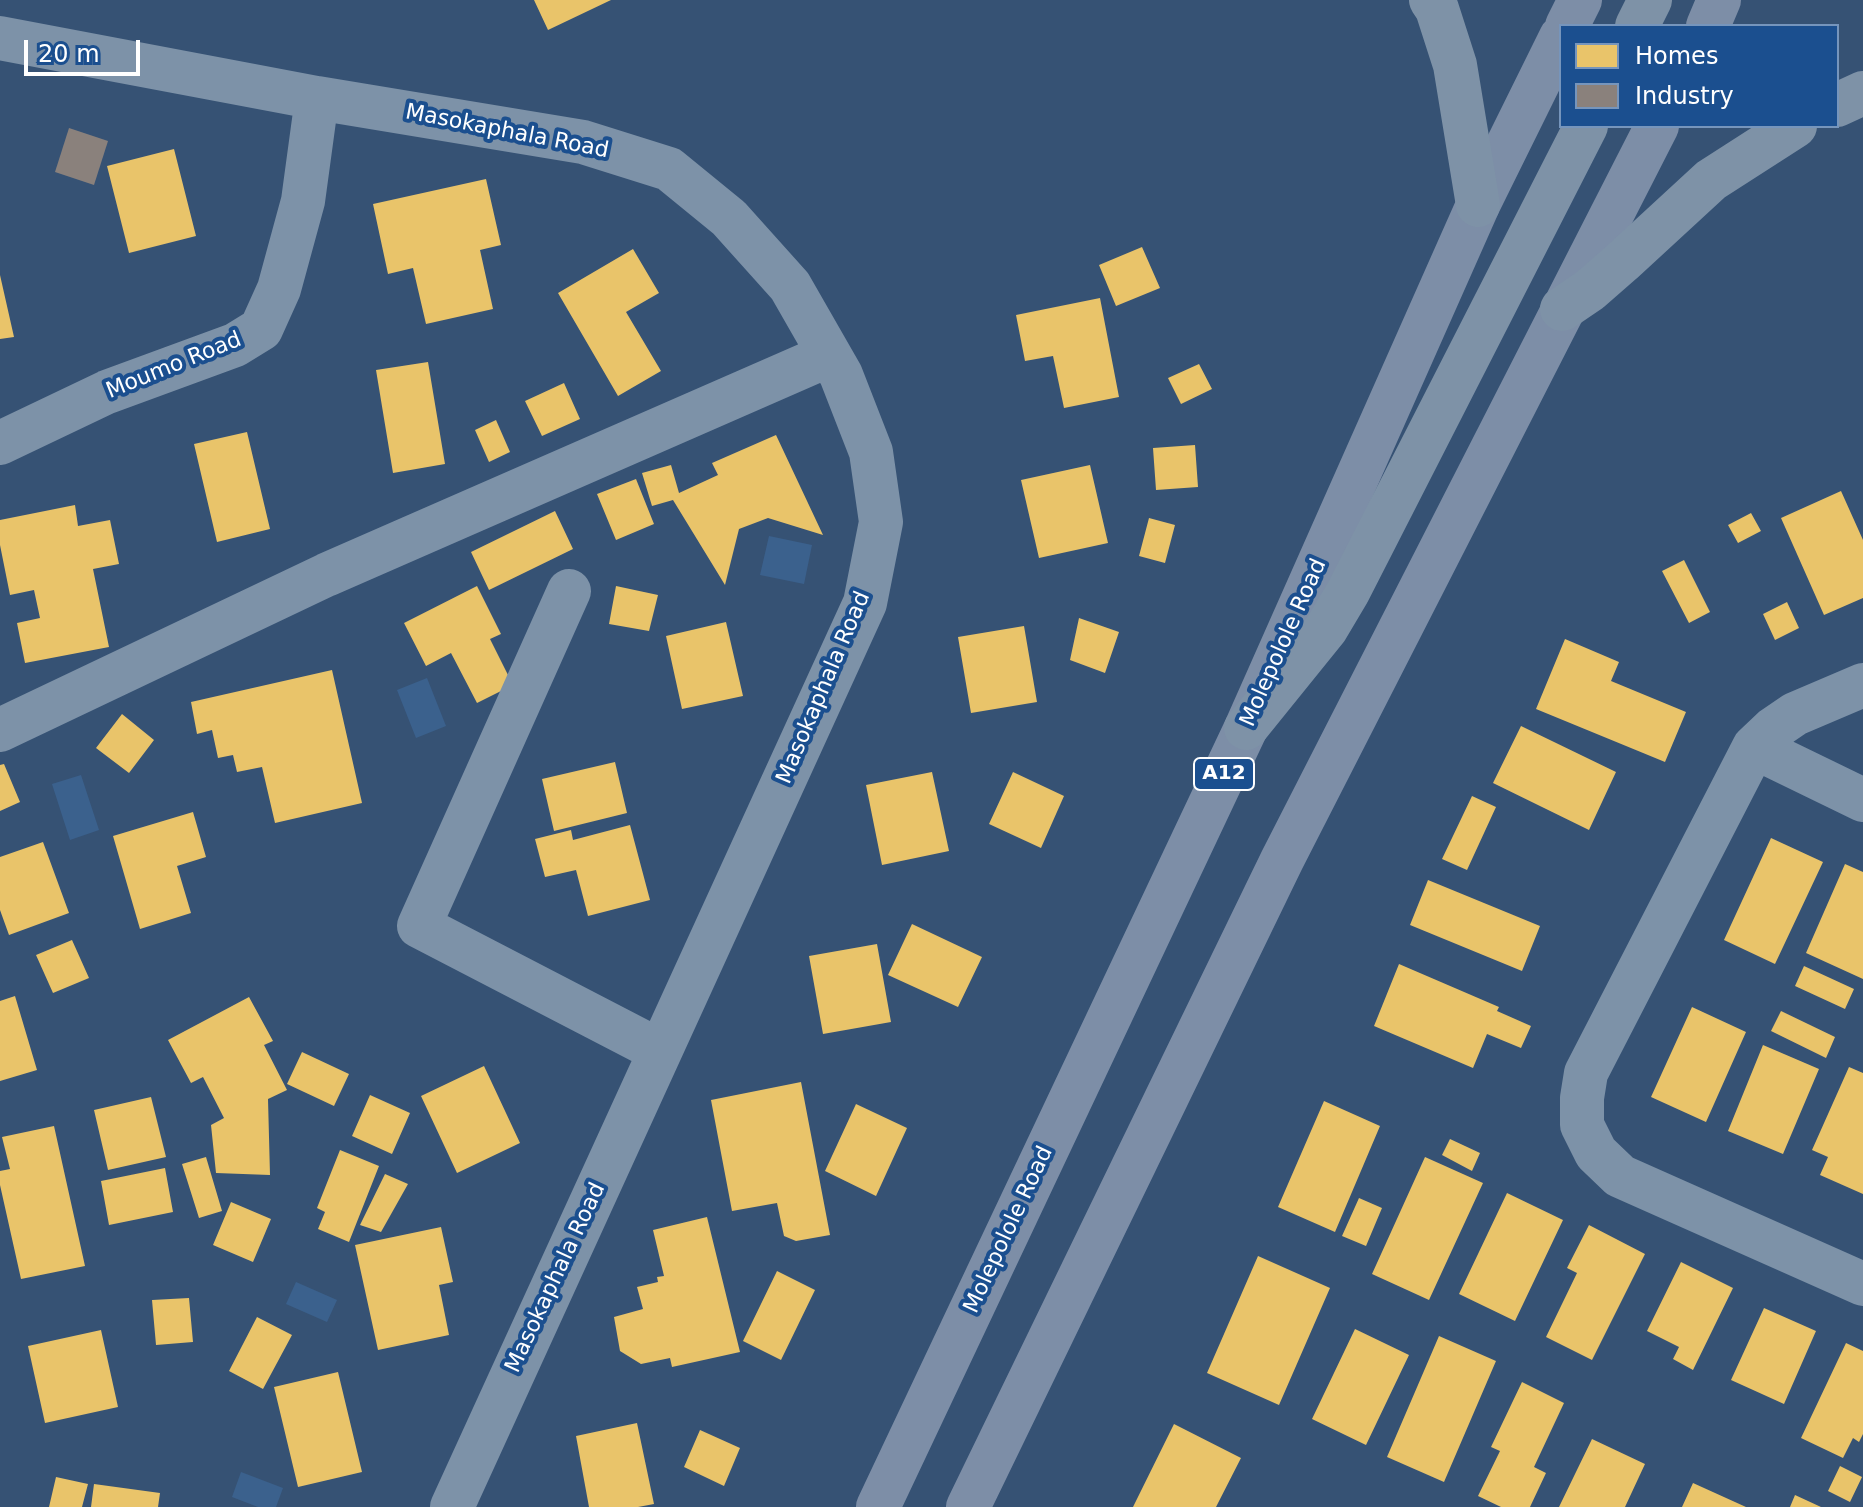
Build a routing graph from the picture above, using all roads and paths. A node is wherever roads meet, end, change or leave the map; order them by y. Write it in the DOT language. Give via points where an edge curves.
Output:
graph roads {
  1 [pos="1431,0"];
  2 [pos="1580,0"];
  3 [pos="1650,0"];
  4 [pos="1719,0"];
  5 [pos="1568,24"];
  6 [pos="1638,24"];
  7 [pos="1709,24"];
  8 [pos="0,38"];
  9 [pos="1559,41"];
  10 [pos="1863,93"];
  11 [pos="317,98"];
  12 [pos="1839,104"];
  13 [pos="1585,128"];
  14 [pos="1656,128"];
  15 [pos="1792,128"];
  16 [pos="1478,205"];
  17 [pos="1562,309"];
  18 [pos="829,355"];
  19 [pos="0,443"];
  20 [pos="569,591"];
  21 [pos="1863,685"];
  22 [pos="1246,728"];
  23 [pos="0,730"];
  24 [pos="1754,747"];
  25 [pos="1863,800"];
  26 [pos="660,1051"];
  27 [pos="1863,1284"];
  28 [pos="452,1507"];
  29 [pos="878,1507"];
  30 [pos="968,1507"];
  1 -- 16 [label="highway" via="1455,65"];
  2 -- 5 [label="main road"];
  3 -- 6 [label="highway"];
  4 -- 7 [label="main road"];
  8 -- 11 [label="street, Masokaphala Road"];
  9 -- 16 [label="main road, Molepolole Road / A12"];
  10 -- 12 [label="highway"];
  11 -- 18 [label="street, Masokaphala Road" via="583,142 669,169 729,218 790,286"];
  11 -- 19 [label="street, Moumo Road" via="303,201 279,289 261,329 235,345 107,392"];
  13 -- 22 [label="highway" via="1348,592 1326,629"];
  14 -- 17 [label="main road"];
  15 -- 17 [label="highway" via="1711,180"];
  16 -- 22 [label="main road, Molepolole Road / A12"];
  17 -- 30 [label="main road" via="1282,860"];
  18 -- 23 [label="street" via="326,575"];
  18 -- 26 [label="street, Masokaphala Road" via="871,452 881,522 865,603"];
  20 -- 26 [label="street" via="419,926"];
  21 -- 24 [label="street" via="1795,714"];
  22 -- 29 [label="main road, Molepolole Road / A12"];
  24 -- 25 [label="street"];
  24 -- 27 [label="street" via="1586,1073 1582,1125 1596,1153 1620,1176"];
  26 -- 28 [label="street, Masokaphala Road"];
}
